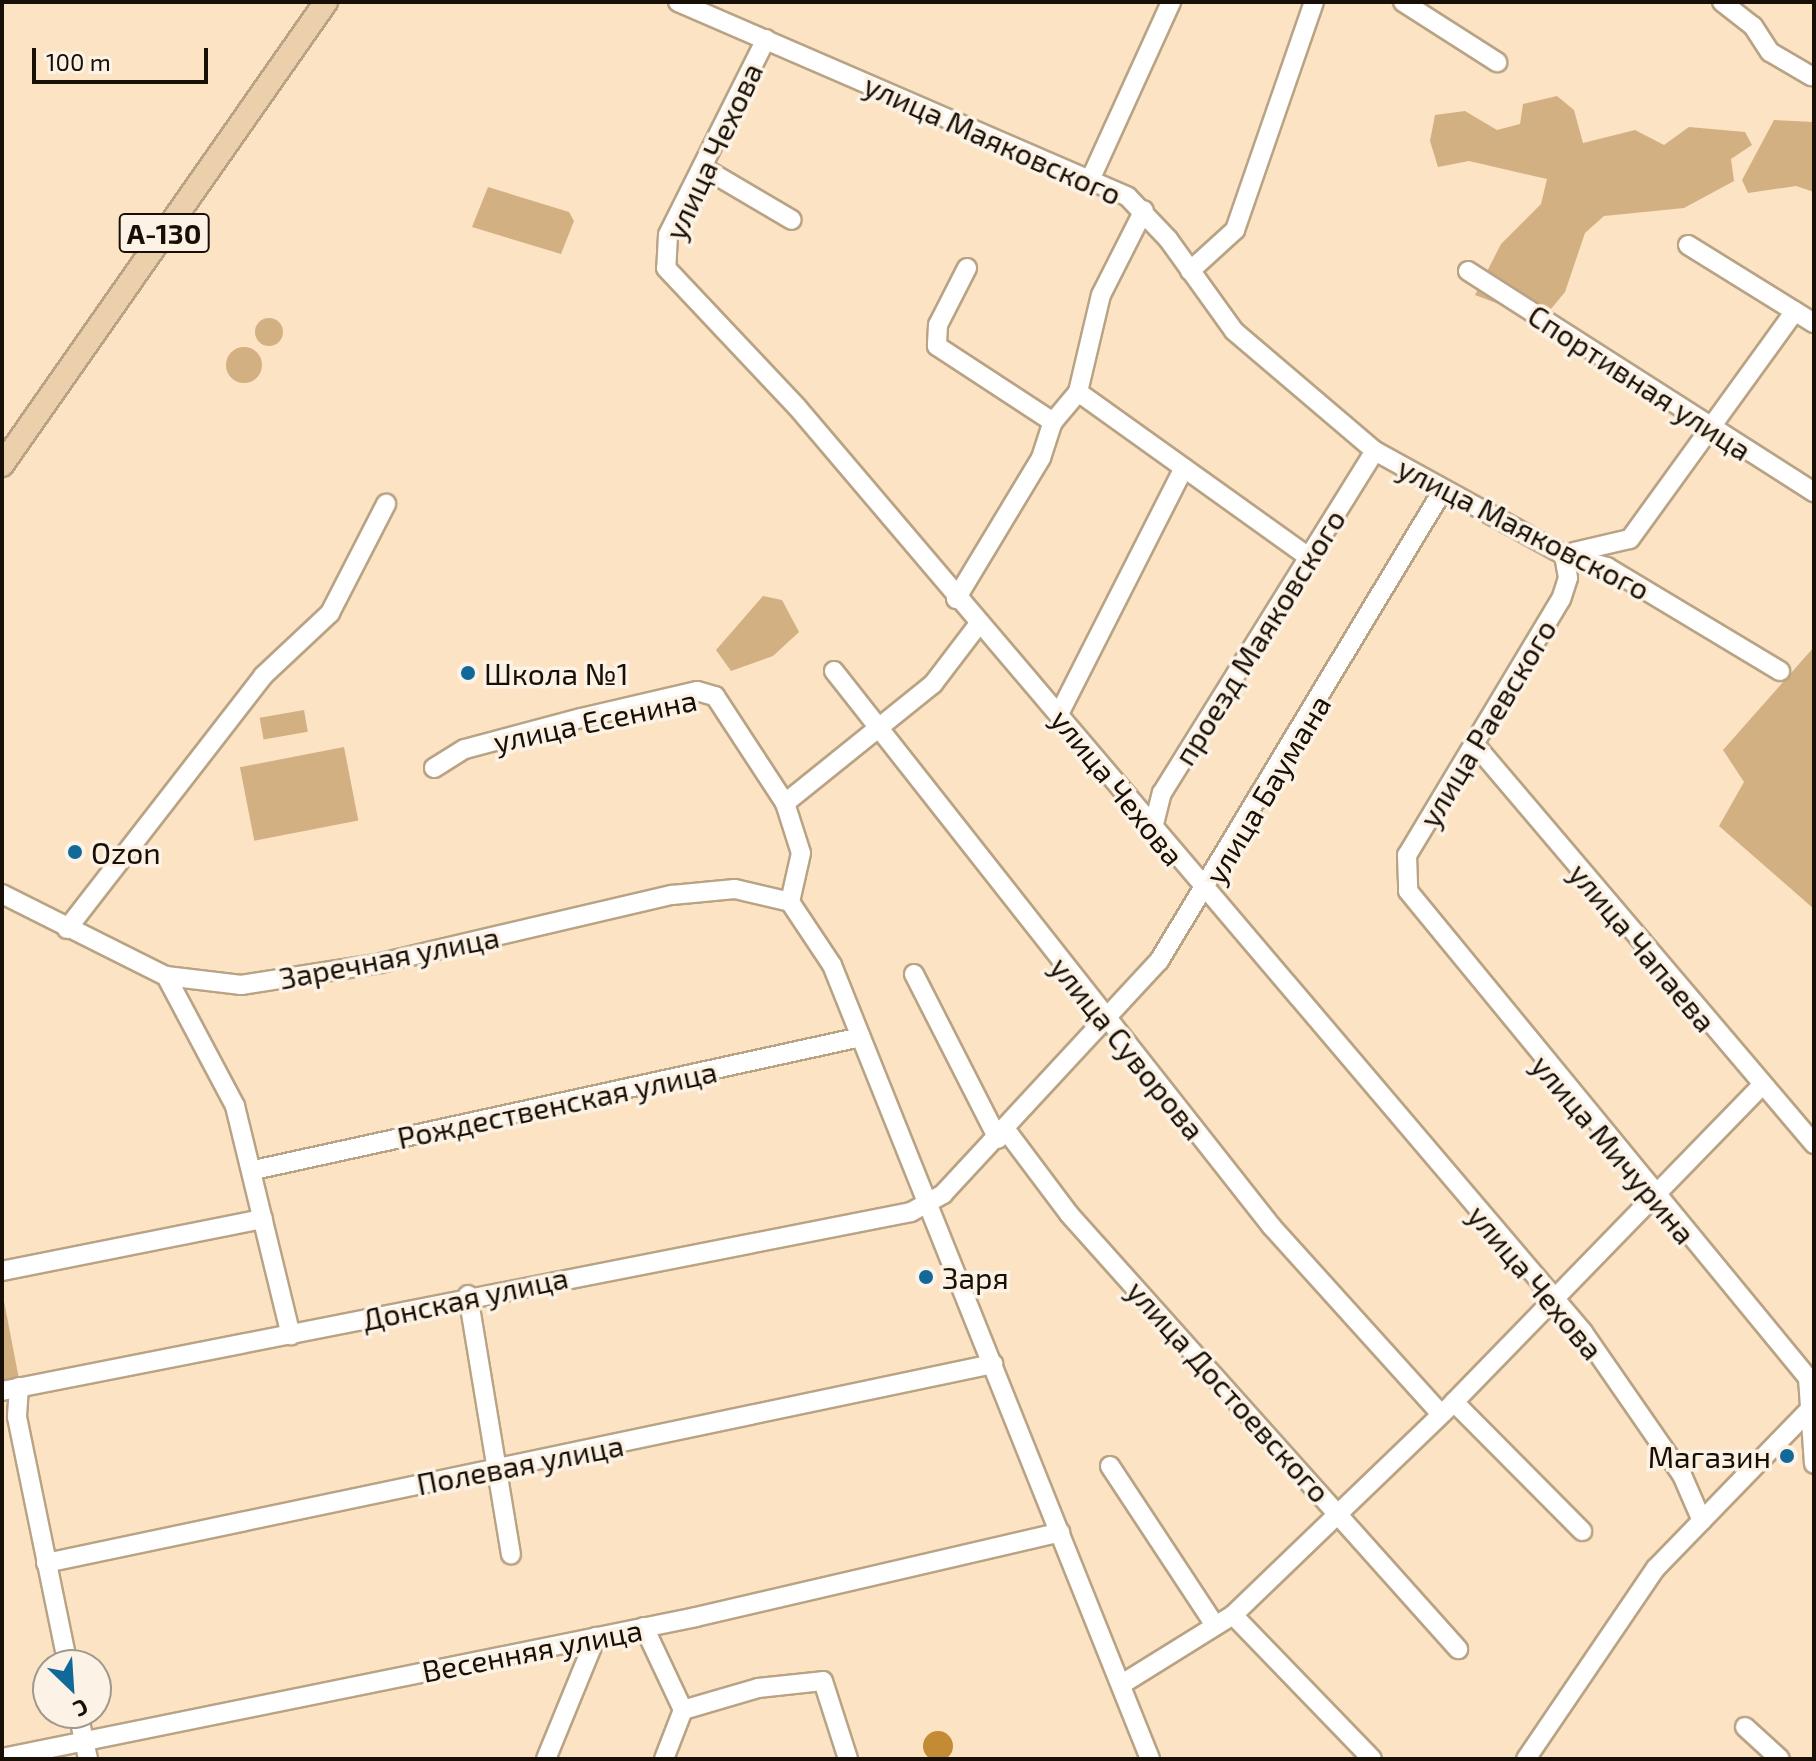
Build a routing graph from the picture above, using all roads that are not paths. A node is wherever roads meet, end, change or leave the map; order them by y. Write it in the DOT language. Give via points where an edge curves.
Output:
graph roads {
  1 [pos="326,2"];
  2 [pos="678,2"];
  3 [pos="1171,2"];
  4 [pos="1314,2"];
  5 [pos="1403,2"];
  6 [pos="1722,2"];
  7 [pos="766,39"];
  8 [pos="1497,62"];
  9 [pos="1811,76"];
  10 [pos="702,167"];
  11 [pos="1090,180"];
  12 [pos="1144,210"];
  13 [pos="792,220"];
  14 [pos="1688,245"];
  15 [pos="967,268"];
  16 [pos="1190,271"];
  17 [pos="1468,271"];
  18 [pos="1795,311"];
  19 [pos="1814,323"];
  20 [pos="1078,392"];
  21 [pos="1053,422"];
  22 [pos="1708,430"];
  23 [pos="1375,451"];
  24 [pos="2,465"];
  25 [pos="1184,468"];
  26 [pos="1443,490"];
  27 [pos="1814,492"];
  28 [pos="386,504"];
  29 [pos="1564,555"];
  30 [pos="1307,556"];
  31 [pos="956,599"];
  32 [pos="978,625"];
  33 [pos="834,671"];
  34 [pos="1780,671"];
  35 [pos="1059,714"];
  36 [pos="881,731"];
  37 [pos="1477,747"];
  38 [pos="434,768"];
  39 [pos="785,803"];
  40 [pos="1153,828"];
  41 [pos="1408,891"];
  42 [pos="2,894"];
  43 [pos="1205,894"];
  44 [pos="790,902"];
  45 [pos="67,929"];
  46 [pos="914,974"];
  47 [pos="166,976"];
  48 [pos="1105,1021"];
  49 [pos="861,1037"];
  50 [pos="1760,1087"];
  51 [pos="1002,1134"];
  52 [pos="1814,1144"];
  53 [pos="254,1170"];
  54 [pos="1651,1195"];
  55 [pos="928,1203"];
  56 [pos="263,1219"];
  57 [pos="2,1271"];
  58 [pos="468,1295"];
  59 [pos="1551,1297"];
  60 [pos="291,1335"];
  61 [pos="993,1364"];
  62 [pos="10,1389"];
  63 [pos="1447,1407"];
  64 [pos="1812,1407"];
  65 [pos="1814,1464"];
  66 [pos="1110,1466"];
  67 [pos="496,1467"];
  68 [pos="1338,1511"];
  69 [pos="1702,1521"];
  70 [pos="1582,1531"];
  71 [pos="1060,1532"];
  72 [pos="511,1554"];
  73 [pos="46,1563"];
  74 [pos="1233,1615"];
  75 [pos="1214,1624"];
  76 [pos="644,1627"];
  77 [pos="596,1637"];
  78 [pos="65,1649"];
  79 [pos="1458,1649"];
  80 [pos="1122,1684"];
  81 [pos="683,1710"];
  82 [pos="1745,1727"];
  83 [pos="82,1729"];
  84 [pos="84,1739"];
  85 [pos="1142,1756"];
  86 [pos="2,1758"];
  87 [pos="88,1759"];
  88 [pos="546,1759"];
  89 [pos="664,1759"];
  90 [pos="848,1759"];
  91 [pos="1372,1759"];
  92 [pos="1526,1759"];
  93 [pos="1780,1759"];
  1 -- 24 [label="main road, А-130"];
  2 -- 7 [label="street, улица Маяковского"];
  3 -- 11 [label="street"];
  4 -- 16 [label="street" via="1235,230"];
  5 -- 8 [label="street"];
  6 -- 9 [label="street" via="1753,26 1770,52"];
  7 -- 10 [label="street, улица Чехова"];
  7 -- 11 [label="street, улица Маяковского"];
  10 -- 13 [label="street"];
  10 -- 31 [label="street, улица Чехова" via="668,235 666,268 797,407"];
  11 -- 12 [label="street, улица Маяковского"];
  12 -- 16 [label="street, улица Маяковского"];
  12 -- 20 [label="street" via="1101,295"];
  14 -- 18 [label="street"];
  15 -- 21 [label="street" via="938,325 937,346"];
  16 -- 23 [label="street, улица Маяковского" via="1234,331"];
  17 -- 22 [label="street, Спортивная улица"];
  18 -- 19 [label="street"];
  18 -- 22 [label="street"];
  20 -- 21 [label="street"];
  20 -- 25 [label="street"];
  21 -- 31 [label="street" via="1041,458"];
  22 -- 27 [label="street, Спортивная улица"];
  22 -- 29 [label="street" via="1630,539"];
  23 -- 26 [label="street, улица Маяковского"];
  23 -- 30 [label="street, проезд Маяковского"];
  25 -- 30 [label="street"];
  25 -- 35 [label="street"];
  26 -- 29 [label="street, улица Маяковского"];
  26 -- 43 [label="street, улица Баумана"];
  28 -- 45 [label="street" via="330,613 263,676"];
  29 -- 34 [label="street, улица Маяковского" via="1607,567"];
  29 -- 37 [label="street, улица Раевского" via="1569,567 1561,599"];
  30 -- 40 [label="street, проезд Маяковского" via="1162,793"];
  31 -- 32 [label="street, улица Чехова"];
  32 -- 35 [label="street, улица Чехова"];
  32 -- 36 [label="street" via="933,684"];
  33 -- 36 [label="street, улица Суворова"];
  35 -- 40 [label="street, улица Чехова"];
  36 -- 39 [label="street"];
  36 -- 48 [label="street, улица Суворова"];
  37 -- 41 [label="street, улица Раевского" via="1407,855"];
  37 -- 50 [label="street, улица Чапаева"];
  38 -- 39 [label="street, улица Есенина" via="465,749 697,691 715,696"];
  39 -- 44 [label="street" via="801,853"];
  40 -- 43 [label="street, улица Чехова"];
  41 -- 54 [label="street, улица Мичурина"];
  42 -- 45 [label="street, Заречная улица"];
  43 -- 48 [label="street, улица Баумана"];
  43 -- 59 [label="street, улица Чехова"];
  44 -- 47 [label="street, Заречная улица" via="735,889 672,895 381,963 257,983"];
  44 -- 49 [label="street" via="813,927"];
  45 -- 47 [label="street, Заречная улица"];
  46 -- 51 [label="street, улица Достоевского"];
  47 -- 53 [label="street" via="235,1106"];
  48 -- 51 [label="street, улица Баумана"];
  48 -- 63 [label="street, улица Суворова" via="1272,1227"];
  49 -- 53 [label="street, Рождественская улица"];
  49 -- 55 [label="street"];
  50 -- 52 [label="street, улица Чапаева"];
  50 -- 54 [label="street"];
  51 -- 55 [label="street, улица Баумана"];
  51 -- 68 [label="street, улица Достоевского"];
  53 -- 56 [label="street"];
  54 -- 59 [label="street"];
  54 -- 64 [label="street, улица Мичурина" via="1808,1378"];
  55 -- 58 [label="street, Донская улица"];
  55 -- 61 [label="street"];
  56 -- 57 [label="street"];
  56 -- 60 [label="street"];
  58 -- 60 [label="street, Донская улица"];
  58 -- 67 [label="street"];
  59 -- 63 [label="street"];
  59 -- 69 [label="street, улица Чехова" via="1682,1475"];
  60 -- 62 [label="street, Донская улица"];
  61 -- 67 [label="street, Полевая улица"];
  61 -- 71 [label="street"];
  62 -- 73 [label="street"];
  63 -- 68 [label="street"];
  63 -- 70 [label="street, улица Суворова"];
  64 -- 65 [label="street, улица Мичурина"];
  64 -- 69 [label="street" via="1781,1431"];
  66 -- 75 [label="street"];
  67 -- 72 [label="street"];
  67 -- 73 [label="street, Полевая улица"];
  68 -- 74 [label="street"];
  68 -- 79 [label="street, улица Достоевского"];
  69 -- 92 [label="street" via="1656,1568"];
  71 -- 76 [label="street, Весенняя улица"];
  71 -- 80 [label="street"];
  73 -- 78 [label="street"];
  74 -- 75 [label="street"];
  74 -- 91 [label="street"];
  75 -- 80 [label="street"];
  76 -- 77 [label="street, Весенняя улица"];
  76 -- 81 [label="street"];
  77 -- 84 [label="street, Весенняя улица"];
  77 -- 88 [label="street"];
  80 -- 85 [label="street"];
  81 -- 89 [label="street"];
  81 -- 90 [label="street" via="758,1688 823,1681"];
  82 -- 93 [label="street"];
  83 -- 84 [label="street"];
  84 -- 86 [label="street, Весенняя улица"];
  84 -- 87 [label="street"];
}
